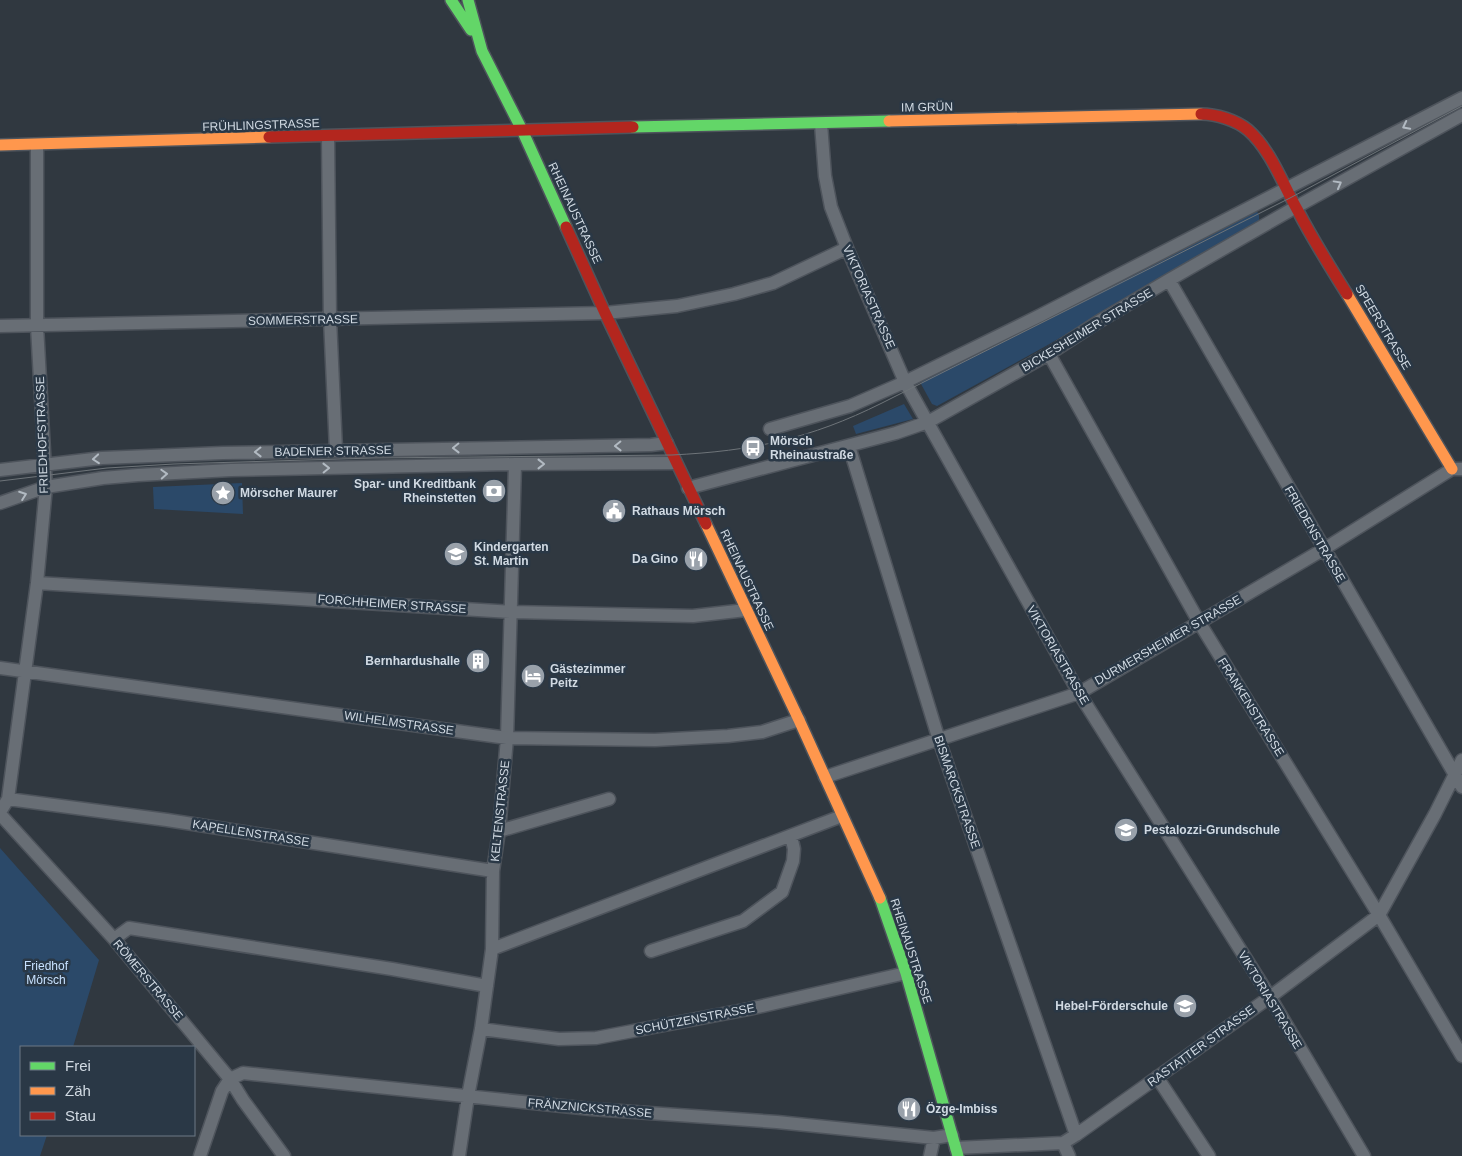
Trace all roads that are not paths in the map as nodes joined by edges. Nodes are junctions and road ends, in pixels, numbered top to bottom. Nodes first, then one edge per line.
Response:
1 (451, 0) edge
2 (468, 0) edge
3 (482, 51) junction
4 (1462, 98) edge
5 (1462, 116) edge
6 (821, 124) junction
7 (522, 130) junction
8 (328, 137) junction
9 (0, 145) edge
10 (37, 145) junction
11 (1290, 198) junction
12 (846, 248) junction
13 (1169, 280) junction
14 (605, 313) junction
15 (330, 319) junction
16 (0, 326) edge
17 (37, 326) junction
18 (1049, 354) junction
19 (905, 382) junction
20 (928, 422) junction
21 (770, 429) dead end
22 (667, 443) junction
23 (849, 446) junction
24 (336, 450) junction
25 (676, 463) junction
26 (45, 464) junction
27 (515, 464) junction
28 (1457, 469) edge
29 (0, 470) edge
30 (46, 487) junction
31 (688, 488) junction
32 (0, 503) edge
33 (1324, 548) junction
34 (37, 583) junction
35 (746, 610) junction
36 (512, 612) junction
37 (1199, 622) junction
38 (0, 668) edge
39 (24, 671) junction
40 (1079, 693) junction
41 (799, 720) junction
42 (507, 738) junction
43 (939, 740) junction
44 (1462, 760) edge
45 (1454, 775) junction
46 (825, 777) junction
47 (1462, 787) edge
48 (8, 798) junction
49 (610, 799) dead end
50 (0, 813) edge
51 (842, 816) junction
52 (499, 831) junction
53 (791, 836) junction
54 (494, 870) junction
55 (1379, 915) junction
56 (114, 939) junction
57 (492, 949) junction
58 (651, 951) dead end
59 (906, 973) junction
60 (487, 986) junction
61 (1270, 997) junction
62 (481, 1029) junction
63 (1462, 1056) edge
64 (1157, 1077) junction
65 (230, 1079) junction
66 (468, 1096) junction
67 (952, 1135) junction
68 (1076, 1135) junction
69 (934, 1138) junction
70 (1063, 1143) junction
71 (957, 1152) edge
72 (200, 1156) edge
73 (284, 1156) edge
74 (459, 1156) edge
75 (930, 1156) edge
76 (1069, 1156) edge
77 (1210, 1156) edge
78 (1364, 1156) edge

1 - 3 street
2 - 3 street, RHEINAUSTRASSE
3 - 7 street, RHEINAUSTRASSE
4 -> 11 street, BICKESHEIMER STRASSE
11 -> 5 street, BICKESHEIMER STRASSE
6 - 7 street, IM GRÜN
6 - 11 street, IM GRÜN
6 - 12 street, VIKTORIASTRASSE
7 - 8 street, FRÜHLINGSTRASSE
7 - 14 street, RHEINAUSTRASSE
8 - 10 street, FRÜHLINGSTRASSE
8 - 15 street
9 - 10 street, FRÜHLINGSTRASSE
10 - 17 street, FRIEDHOFSTRASSE
11 - 13 street, BICKESHEIMER STRASSE
11 - 19 street, BICKESHEIMER STRASSE
11 - 28 street, SPEERSTRASSE
12 - 14 street, SOMMERSTRASSE
12 - 19 street, VIKTORIASTRASSE
13 - 18 street, BICKESHEIMER STRASSE
13 - 33 street, FRIEDENSTRASSE
14 - 15 street, SOMMERSTRASSE
14 - 22 street, RHEINAUSTRASSE
15 - 17 street, SOMMERSTRASSE
15 - 24 street
16 - 17 street, SOMMERSTRASSE
17 - 26 street, FRIEDHOFSTRASSE
18 - 20 street, BICKESHEIMER STRASSE
18 - 37 street, FRANKENSTRASSE
19 - 20 street, VIKTORIASTRASSE
19 - 21 street, BICKESHEIMER STRASSE
20 - 23 street, BICKESHEIMER STRASSE
20 - 40 street, VIKTORIASTRASSE
22 -> 24 street, BADENER STRASSE
22 - 25 street, RHEINAUSTRASSE
23 - 31 street, BICKESHEIMER STRASSE
23 - 43 street, BISMARCKSTRASSE
24 -> 26 street, BADENER STRASSE
27 -> 25 street, BADENER STRASSE
25 - 31 street, RHEINAUSTRASSE
26 - 29 street, BADENER STRASSE
26 - 30 street, FRIEDHOFSTRASSE
30 -> 27 street, BADENER STRASSE
27 - 36 street, KELTENSTRASSE
28 - 33 street, DURMERSHEIMER STRASSE
32 -> 30 street, BADENER STRASSE
30 - 34 street, FRIEDHOFSTRASSE
31 - 35 street, RHEINAUSTRASSE
33 - 37 street, DURMERSHEIMER STRASSE
33 - 45 street, FRIEDENSTRASSE
34 - 36 street, FORCHHEIMER STRASSE
34 - 39 street, FRIEDHOFSTRASSE
35 - 36 street, FORCHHEIMER STRASSE
35 - 41 street, RHEINAUSTRASSE
36 - 42 street, KELTENSTRASSE
37 - 40 street, DURMERSHEIMER STRASSE
37 - 55 street, FRANKENSTRASSE
38 - 39 street, WILHELMSTRASSE
39 - 42 street, WILHELMSTRASSE
39 - 48 street, FRIEDHOFSTRASSE
40 - 43 street, DURMERSHEIMER STRASSE
40 - 61 street, VIKTORIASTRASSE
41 - 42 street, WILHELMSTRASSE
41 - 46 street, RHEINAUSTRASSE
42 - 52 street, KELTENSTRASSE
43 - 46 street, DURMERSHEIMER STRASSE
43 - 68 street, BISMARCKSTRASSE
44 - 45 street, RASTATTER STRASSE
45 - 47 street, FRIEDENSTRASSE
45 - 55 street, RASTATTER STRASSE
46 - 51 street, RHEINAUSTRASSE
48 - 50 street, FRIEDHOFSTRASSE
48 - 54 street, KAPELLENSTRASSE
49 - 52 street
50 - 56 street, RÖMERSTRASSE
51 - 53 street
51 - 59 street, RHEINAUSTRASSE
52 - 54 street, KELTENSTRASSE
53 - 57 street
53 - 58 street
54 - 57 street, KELTENSTRASSE
55 - 61 street, RASTATTER STRASSE
55 - 63 street, FRANKENSTRASSE
56 - 60 street
56 - 65 street, RÖMERSTRASSE
57 - 60 street, KELTENSTRASSE
59 - 62 street, SCHÜTZENSTRASSE
59 - 67 street, RHEINAUSTRASSE
60 - 62 street, KELTENSTRASSE
61 - 64 street, RASTATTER STRASSE
61 - 78 street, VIKTORIASTRASSE
62 - 66 street, KELTENSTRASSE
64 - 68 street, RASTATTER STRASSE
64 - 77 street
65 - 66 street, FRÄNZNICKSTRASSE
65 - 72 street
65 - 73 street, RÖMERSTRASSE
66 - 69 street, FRÄNZNICKSTRASSE
66 - 74 street, KELTENSTRASSE
67 - 69 street, FRÄNZNICKSTRASSE
67 - 71 street, RHEINAUSTRASSE
68 - 70 street, RASTATTER STRASSE
69 - 75 street
70 - 71 street, RASTATTER STRASSE
70 - 76 street

